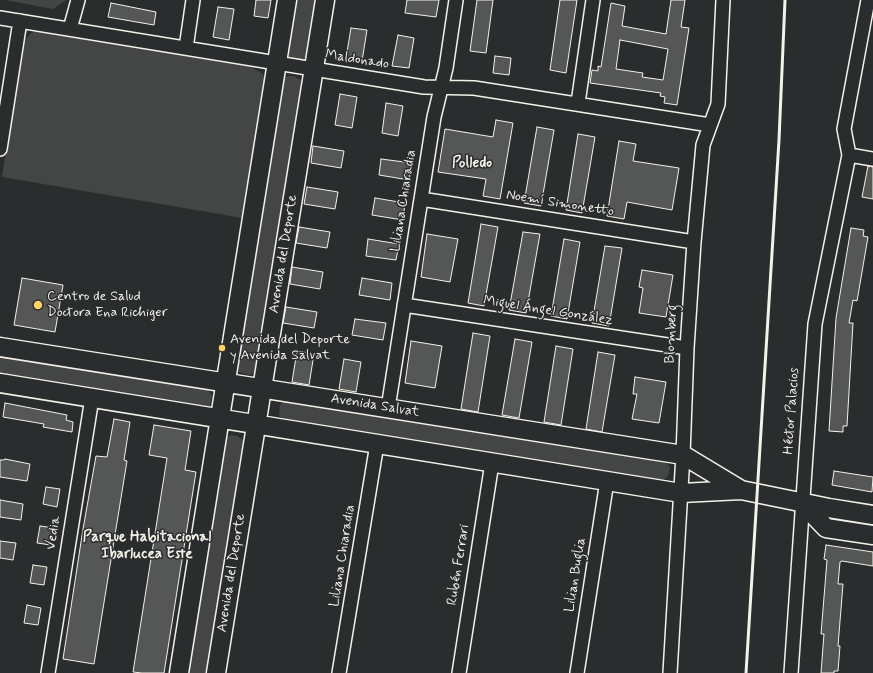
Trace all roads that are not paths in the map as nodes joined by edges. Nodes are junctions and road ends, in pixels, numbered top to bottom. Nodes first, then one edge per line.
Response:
1 (78, 0) edge
2 (193, 0) edge
3 (287, 0) edge
4 (325, 0) edge
5 (456, 0) edge
6 (593, 0) edge
7 (723, 0) edge
8 (868, 0) edge
9 (0, 18) edge
10 (20, 21) junction
11 (70, 29) junction
12 (186, 48) junction
13 (277, 63) junction
14 (314, 69) junction
15 (441, 87) junction
16 (578, 103) junction
17 (710, 125) junction
18 (0, 149) edge
19 (849, 155) junction
20 (873, 159) edge
21 (421, 199) junction
22 (694, 242) junction
23 (404, 305) junction
24 (0, 347) edge
25 (687, 348) junction
26 (0, 383) edge
27 (226, 383) junction
28 (262, 388) junction
29 (92, 398) junction
30 (388, 408) junction
31 (220, 419) junction
32 (256, 425) junction
33 (377, 444) junction
34 (683, 455) junction
35 (492, 463) junction
36 (607, 481) junction
37 (742, 490) junction
38 (680, 493) junction
39 (802, 503) junction
40 (873, 515) edge
41 (873, 535) edge
42 (48, 673) edge
43 (179, 673) edge
44 (216, 673) edge
45 (339, 673) edge
46 (459, 673) edge
47 (577, 673) edge
48 (670, 673) edge
49 (791, 673) edge

1 - 11 street
2 - 12 street
3 - 13 street
4 - 14 street, Avenida del Deporte
5 - 15 street, Liliana Chiaradia
6 - 16 street
7 - 17 street, Blomberg
8 - 19 street
9 - 10 street, Maldonado
10 - 11 street, Maldonado
10 - 18 street
11 - 12 street, Maldonado
12 - 13 street, Maldonado
13 - 14 street, Maldonado
13 - 27 street
14 - 15 street, Maldonado
14 - 28 street, Avenida del Deporte
15 - 16 street, Maldonado
15 - 21 street, Liliana Chiaradia
16 - 17 street, Maldonado
17 - 22 street, Blomberg
19 - 20 street
19 - 39 street, Héctor Palacios
21 - 22 street, Noemí Simonetto
21 - 23 street, Liliana Chiaradia
22 - 25 street, Blomberg
23 - 25 street, Miguel Ángel González
23 - 30 street, Liliana Chiaradia
24 - 27 street, Avenida Salvat
25 - 34 street, Blomberg
26 - 29 street, Avenida Salvat
27 - 28 street, Avenida Salvat
27 - 31 street
28 - 30 street, Avenida Salvat
28 - 32 street, Avenida del Deporte
29 - 31 street, Avenida Salvat
29 - 42 street, Vedia
30 - 34 street, Avenida Salvat
31 - 32 street, Avenida Salvat
31 - 43 street
32 - 33 street, Avenida Salvat
32 - 44 street, Avenida del Deporte
33 - 35 street, Avenida Salvat
33 - 45 street, Liliana Chiaradia
34 - 37 street, Avenida Salvat
34 - 38 street, Blomberg
35 - 36 street, Avenida Salvat
35 - 46 street, Rubén Ferrari
36 - 38 street, Avenida Salvat
36 - 47 street, Lilian Buglia
37 - 38 street, Avenida Salvat
37 - 39 street, Avenida Salvat
38 - 48 street, Blomberg
39 - 40 street, Avenida Salvat
39 - 41 street
39 - 49 street, Héctor Palacios

